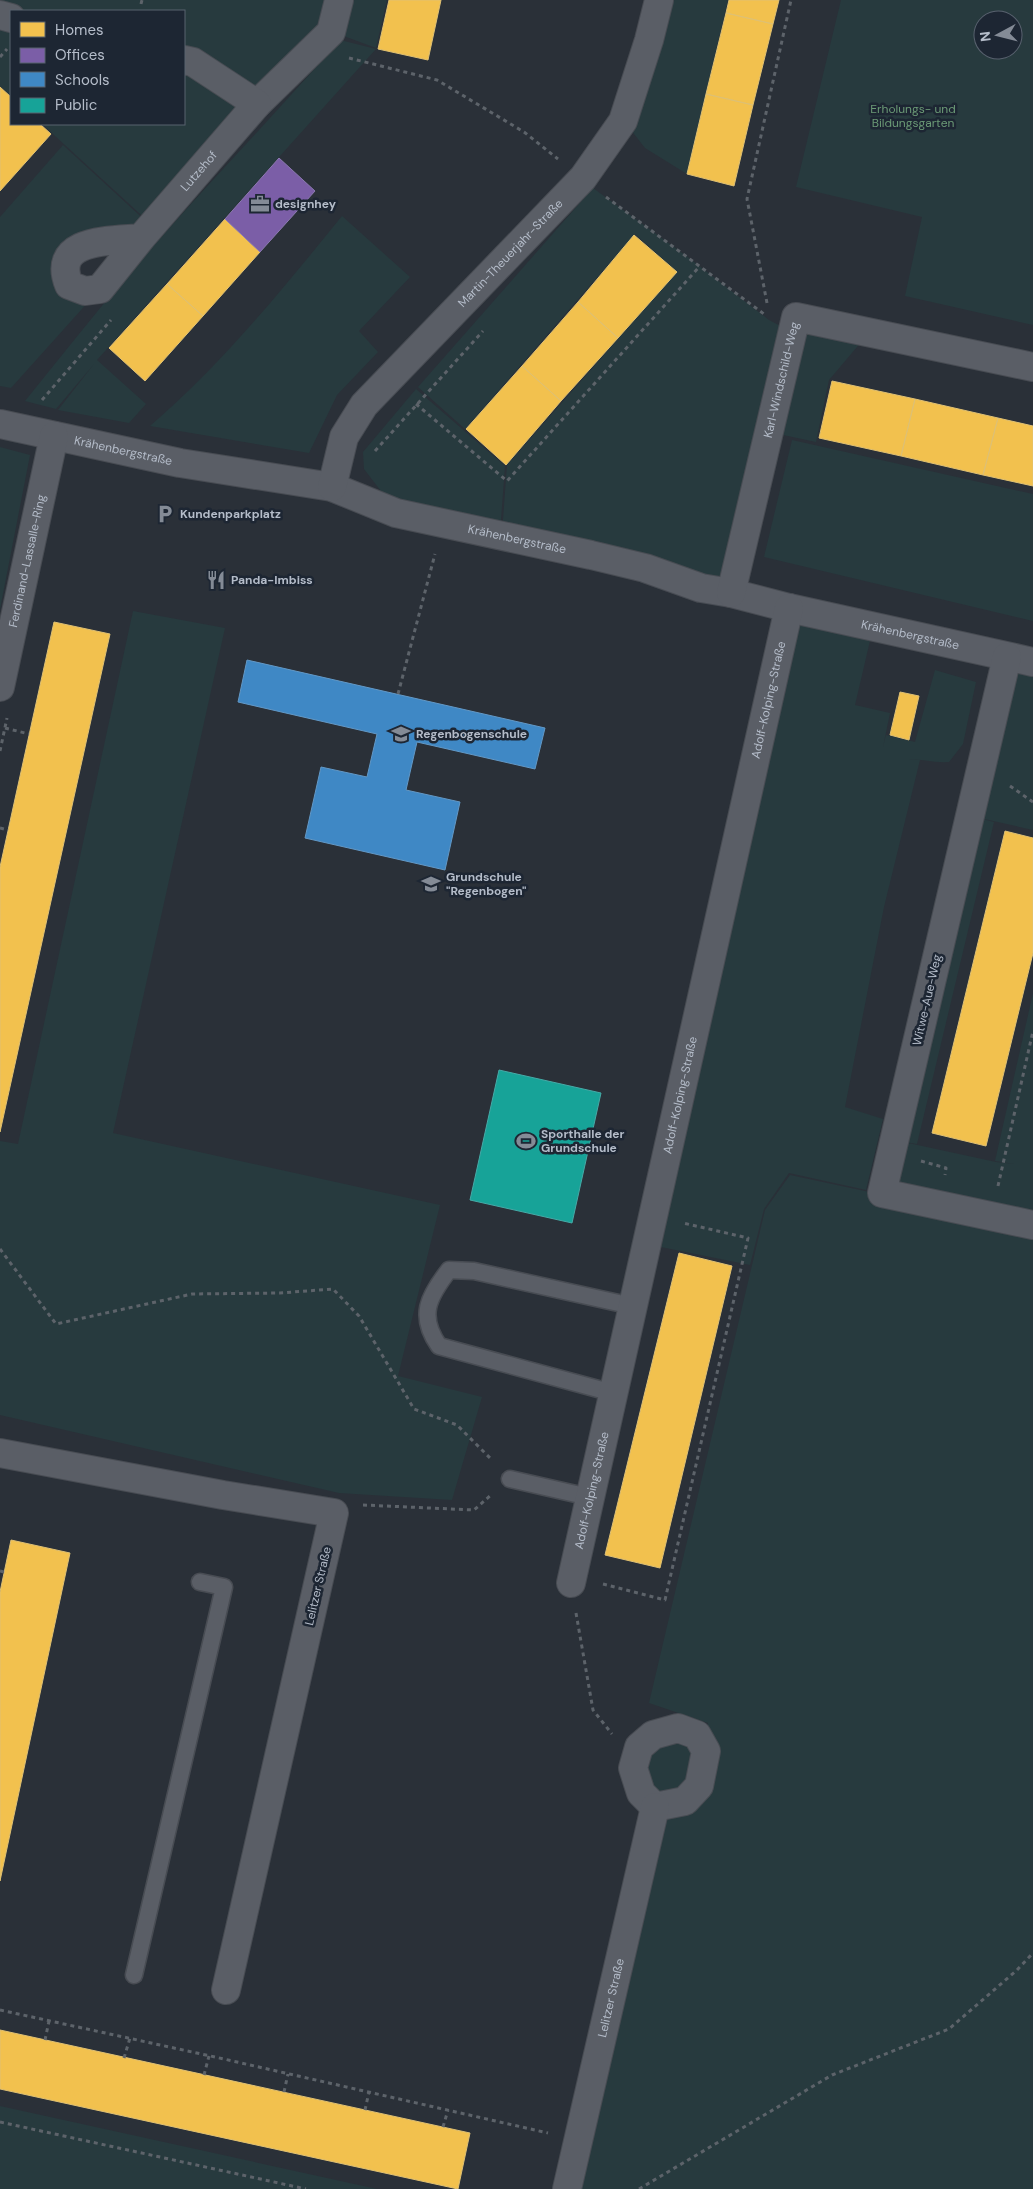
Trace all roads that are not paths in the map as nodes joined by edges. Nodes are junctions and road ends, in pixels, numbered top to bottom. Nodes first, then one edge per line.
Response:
1 (339, 0) edge
2 (659, 0) edge
3 (185, 60) edge
4 (257, 104) junction
5 (141, 238) dead end
6 (1033, 367) edge
7 (0, 424) edge
8 (54, 436) junction
9 (332, 487) junction
10 (731, 593) junction
11 (789, 608) junction
12 (1007, 657) junction
13 (1033, 662) edge
14 (0, 687) edge
15 (1033, 1225) edge
16 (632, 1306) junction
17 (613, 1392) junction
18 (0, 1454) edge
19 (510, 1479) road end
20 (589, 1497) junction
21 (200, 1582) dead end
22 (571, 1583) road end
23 (656, 1807) junction
24 (134, 1975) dead end
25 (226, 1990) dead end
26 (567, 2189) edge

1 - 4 street, Lutzehof
2 - 9 street, Martin-Theuerjahr-Straße
3 - 4 street
4 - 5 street, Lutzehof
6 - 10 street, Karl-Windschild-Weg
7 - 8 street, Krähenbergstraße
8 - 9 street, Krähenbergstraße
8 - 14 street, Ferdinand-Lassalle-Ring
9 - 10 street, Krähenbergstraße
10 - 11 street, Krähenbergstraße
11 - 12 street, Krähenbergstraße
11 - 16 street, Adolf-Kolping-Straße
12 - 13 street, Krähenbergstraße
12 - 15 street, Witwe-Aue-Weg
16 - 17 street, Adolf-Kolping-Straße
16 - 17 lane
17 - 20 street, Adolf-Kolping-Straße
18 - 25 street, Lelitzer Straße
19 - 20 lane
20 - 22 street, Adolf-Kolping-Straße
21 - 24 lane
23 - 23 street
23 - 26 street, Lelitzer Straße

